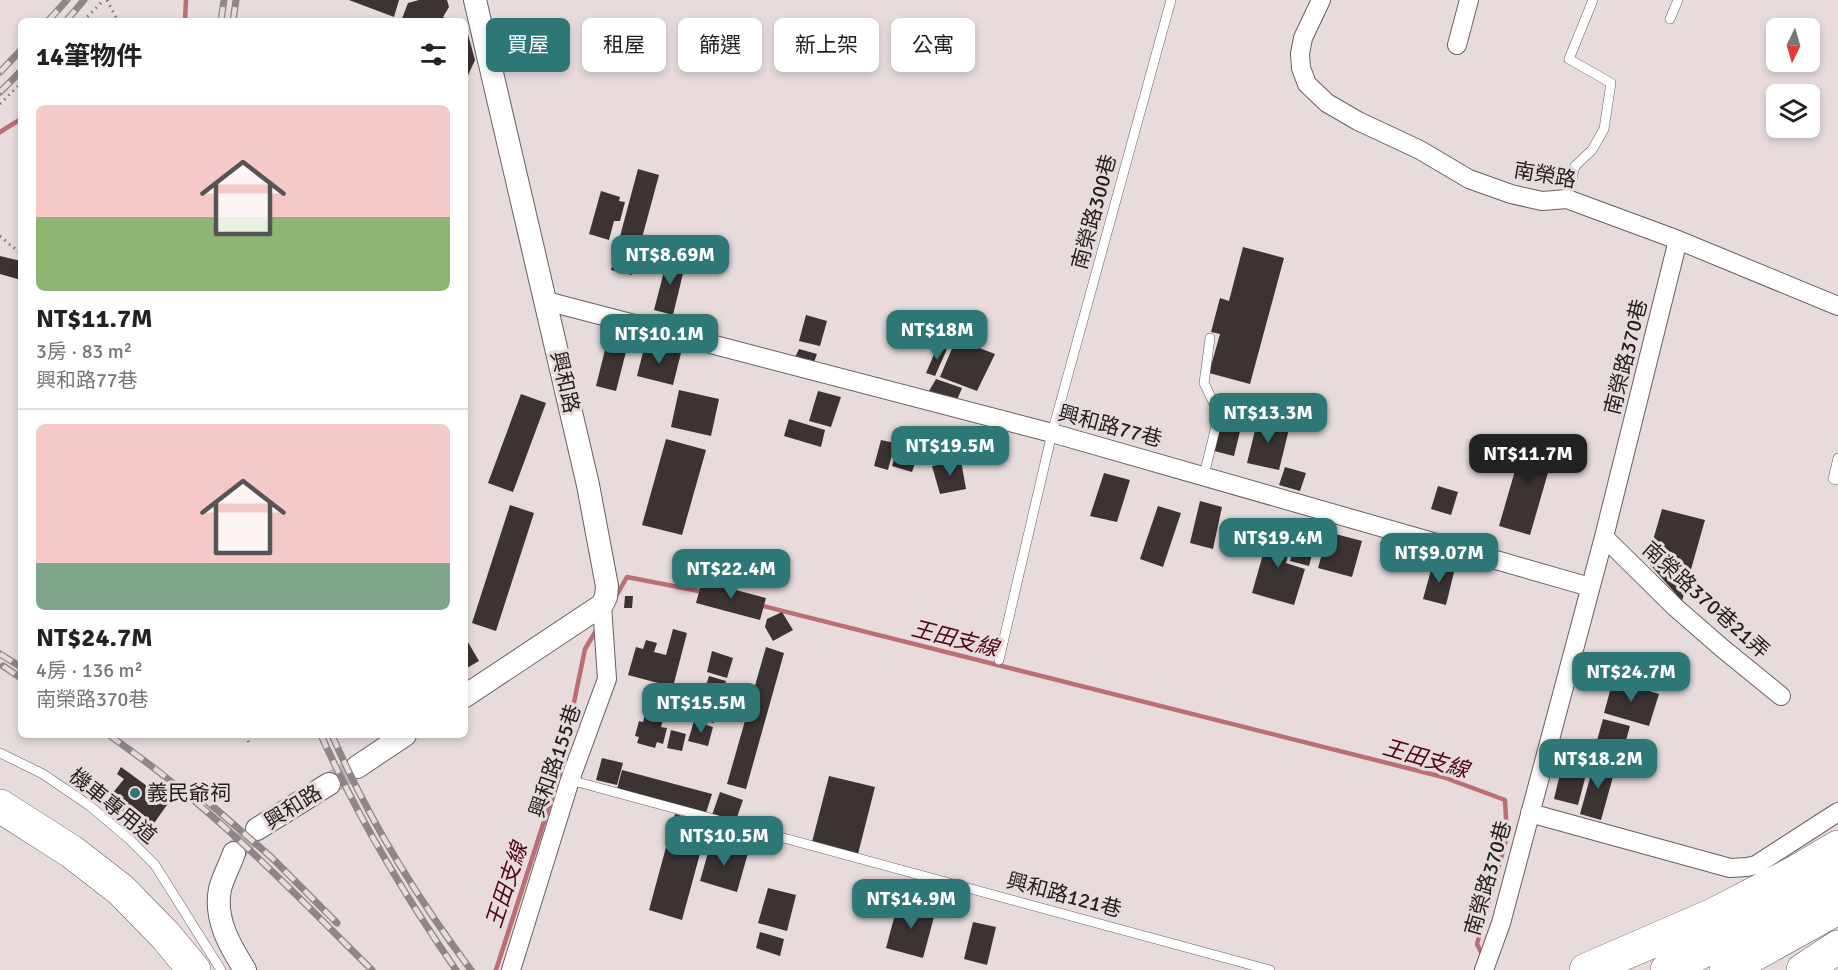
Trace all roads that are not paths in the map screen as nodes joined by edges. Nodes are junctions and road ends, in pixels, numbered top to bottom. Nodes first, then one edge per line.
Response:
1 (475, 0) edge
2 (1171, 0) edge
3 (1321, 0) edge
4 (1469, 0) edge
5 (1593, 0) edge
6 (1677, 0) edge
7 (1670, 19) dead end
8 (1457, 45) dead end
9 (1567, 199) junction
10 (1678, 240) junction
11 (546, 301) junction
12 (1838, 306) edge
13 (1210, 338) dead end
14 (1052, 433) junction
15 (1838, 458) edge
16 (1204, 475) junction
17 (1838, 480) edge
18 (1604, 537) junction
19 (1590, 588) junction
20 (602, 606) junction
21 (999, 660) dead end
22 (468, 694) edge
23 (1781, 696) dead end
24 (400, 738) edge
25 (0, 753) edge
26 (357, 767) tunnel mouth
27 (570, 780) junction
28 (329, 784) tunnel mouth
29 (0, 806) edge
30 (1838, 812) edge
31 (1530, 813) junction
32 (0, 830) edge
33 (256, 830) tunnel mouth
34 (1838, 847) edge
35 (72, 852) junction
36 (234, 853) tunnel mouth
37 (1838, 874) edge
38 (1838, 908) edge
39 (1838, 948) edge
40 (194, 970) edge
41 (221, 970) edge
42 (244, 970) edge
43 (511, 970) edge
44 (1270, 970) edge
45 (1484, 970) edge
46 (1586, 970) edge
47 (1667, 970) edge
48 (1726, 970) edge
49 (1803, 970) edge

1 - 11 street, 興和路
2 - 14 lane, 南榮路300巷
3 - 9 street, 南榮路
4 - 8 street
5 - 9 lane
6 - 7 lane
9 - 10 street, 南榮路
10 - 12 street, 南榮路
10 - 18 street, 南榮路370巷
11 - 14 street, 興和路77巷
11 - 20 street, 興和路
13 - 16 lane
14 - 16 street, 興和路77巷
14 - 21 lane, 南榮路300巷
15 - 17 lane
16 - 19 street, 興和路77巷
18 - 19 street, 南榮路370巷
18 - 23 street, 南榮路370巷21弄
19 - 31 street, 南榮路370巷
20 - 22 street
20 - 27 street, 興和路155巷
24 - 26 street
25 - 41 lane, 機車專用道
27 - 43 street, 興和路155巷
27 - 44 lane, 興和路121巷
28 - 33 street, 興和路
29 - 35 highway
30 - 31 street
31 - 45 street, 南榮路370巷
32 - 35 highway
34 - 46 highway
35 - 40 highway
36 - 42 street
37 - 47 highway
38 - 48 highway
39 - 49 highway

